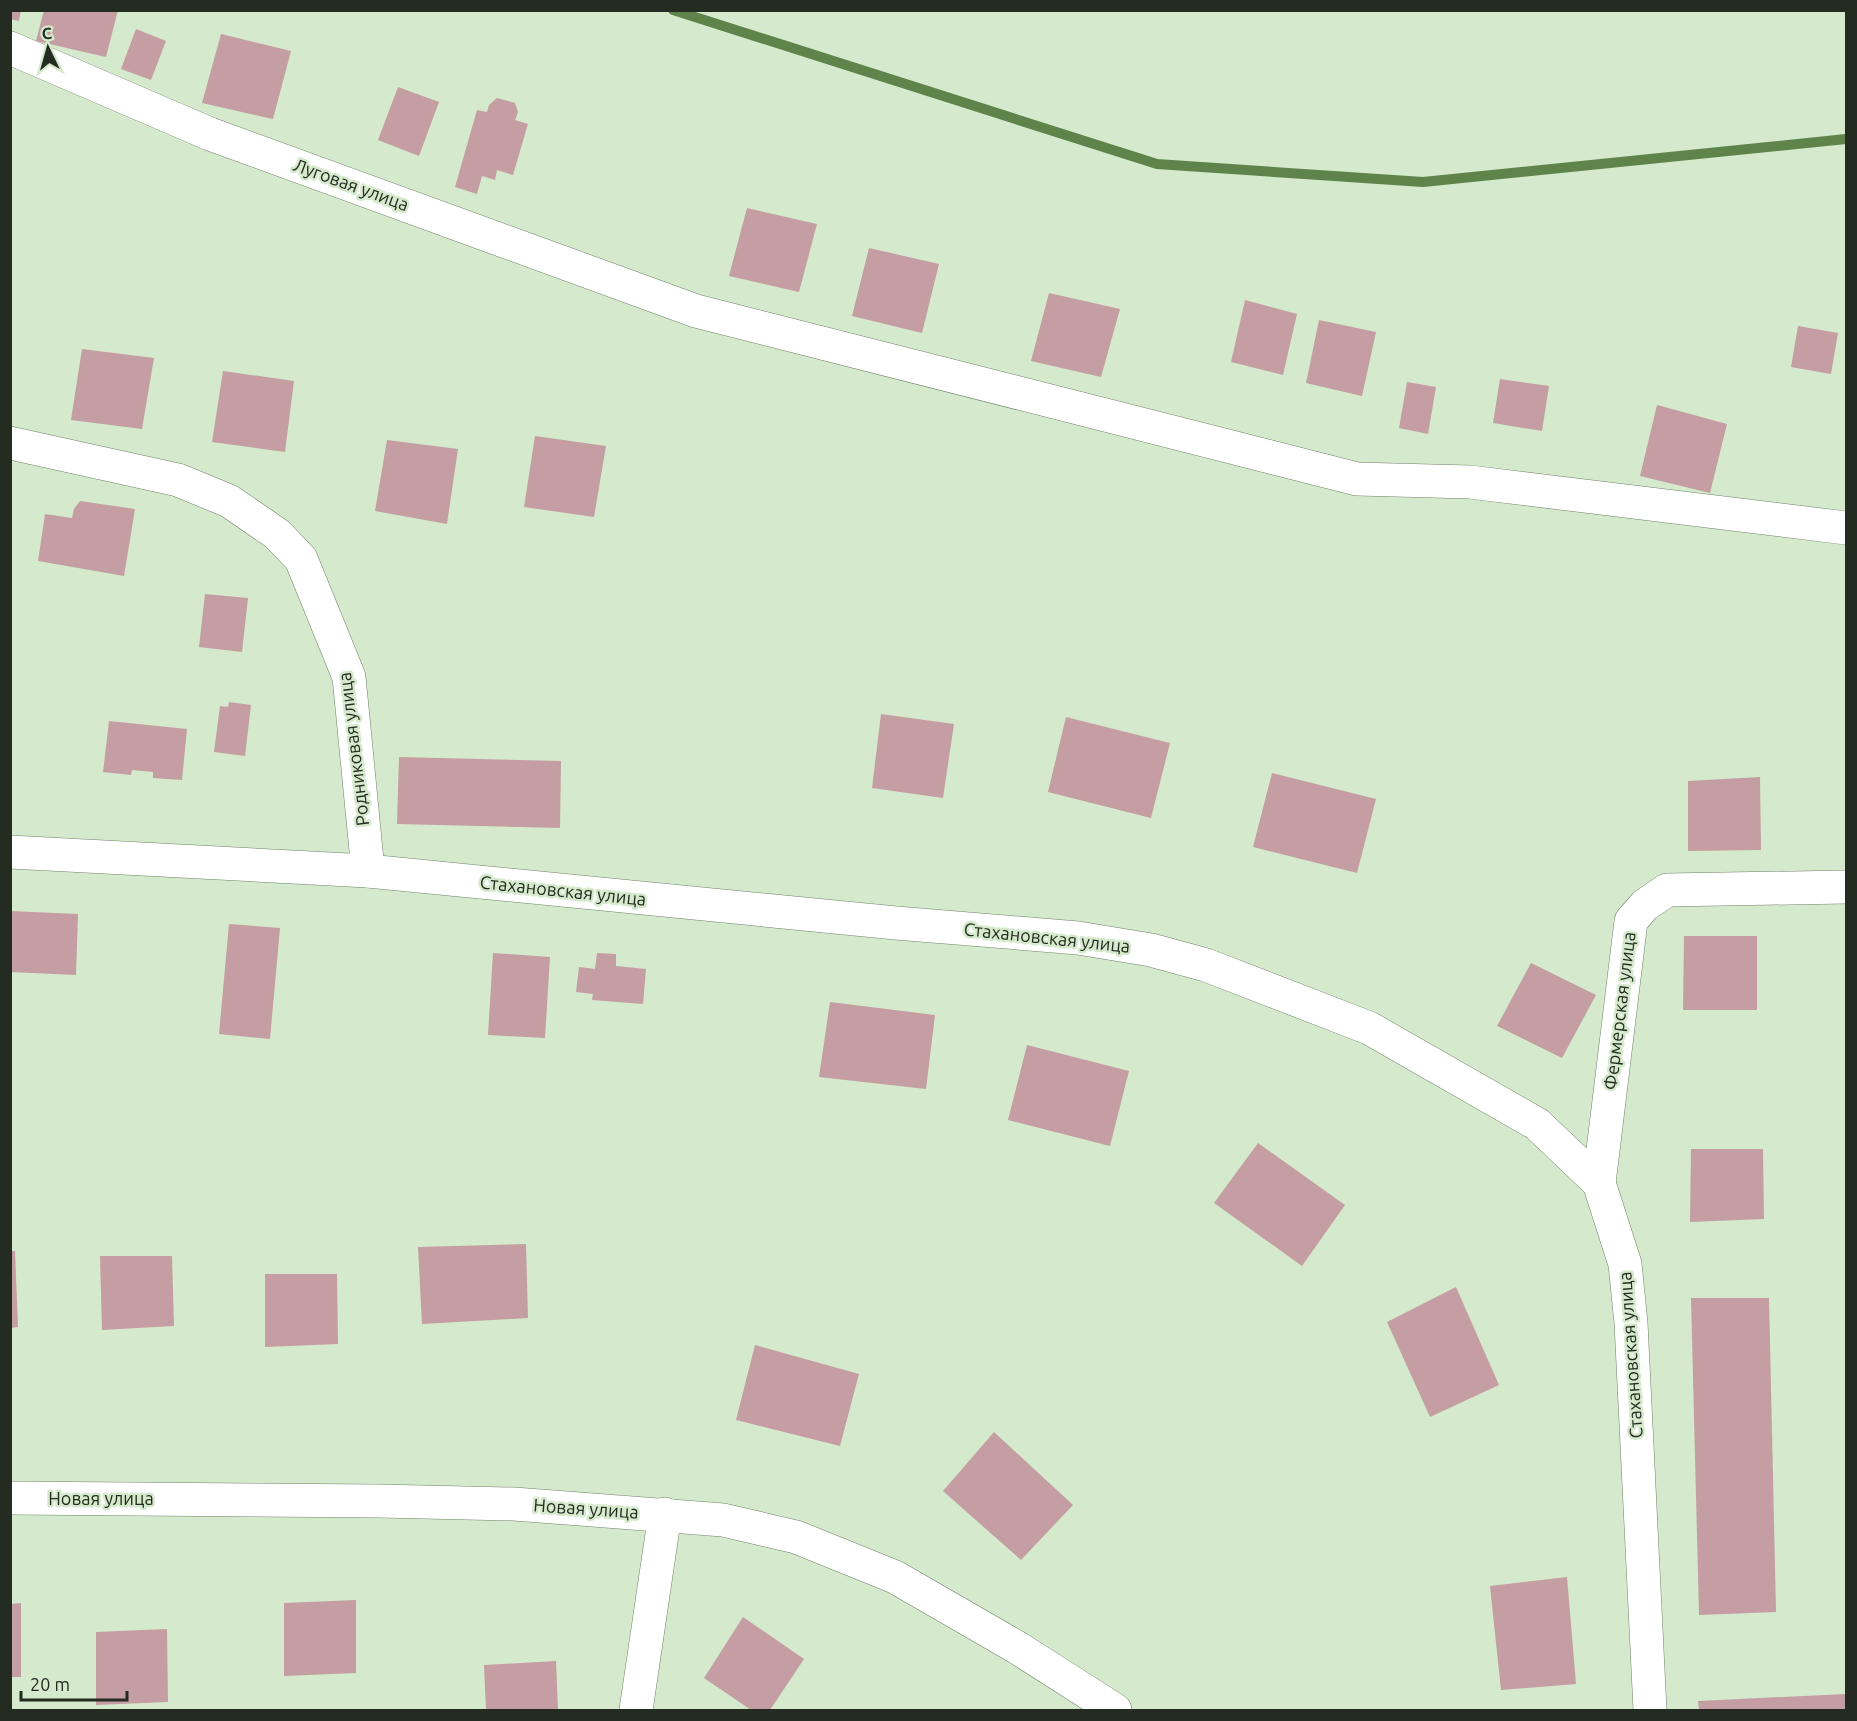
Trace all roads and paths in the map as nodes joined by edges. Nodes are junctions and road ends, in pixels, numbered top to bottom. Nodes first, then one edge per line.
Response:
1 (10, 48) edge
2 (10, 443) edge
3 (1846, 528) edge
4 (10, 852) edge
5 (368, 871) junction
6 (1846, 887) edge
7 (1599, 1183) junction
8 (10, 1498) edge
9 (665, 1514) junction
10 (636, 1710) edge
11 (1115, 1710) edge
12 (1650, 1710) edge

1 - 3 street, Луговая улица
2 - 5 street, Родниковая улица
4 - 5 street, Стахановская улица
5 - 7 street, Стахановская улица
6 - 7 street, Фермерская улица
7 - 12 street, Стахановская улица
8 - 9 street, Новая улица
9 - 10 street
9 - 11 street, Новая улица

